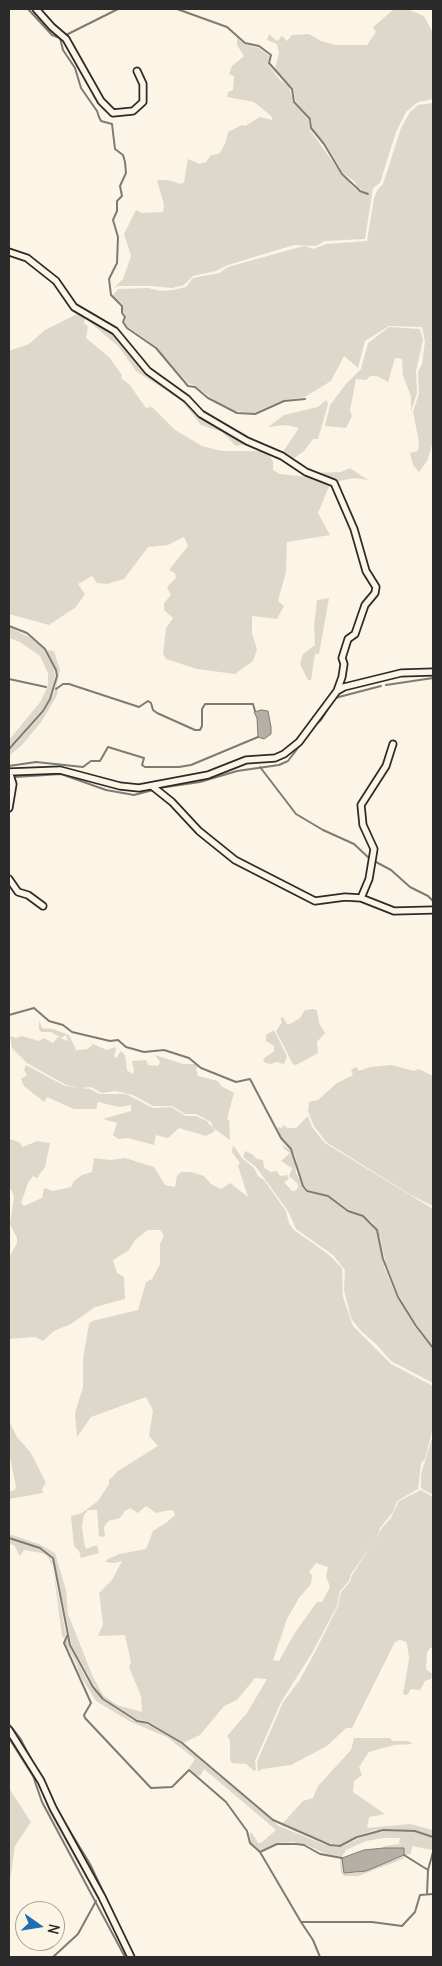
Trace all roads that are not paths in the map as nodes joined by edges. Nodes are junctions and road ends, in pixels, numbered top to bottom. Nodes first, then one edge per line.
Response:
1 (36, 9) edge
2 (137, 71) dead end
3 (9, 252) edge
4 (433, 672) edge
5 (337, 691) junction
6 (393, 744) dead end
7 (9, 772) edge
8 (152, 786) junction
9 (9, 808) edge
10 (9, 878) edge
11 (361, 898) junction
12 (43, 906) dead end
13 (433, 910) edge
14 (9, 1730) edge
15 (131, 1957) edge

1 - 2 street
3 - 5 street
4 - 5 street
5 - 8 street
6 - 11 street
7 - 8 street
7 - 9 street
8 - 11 street
10 - 12 street
11 - 13 street
14 - 15 street

